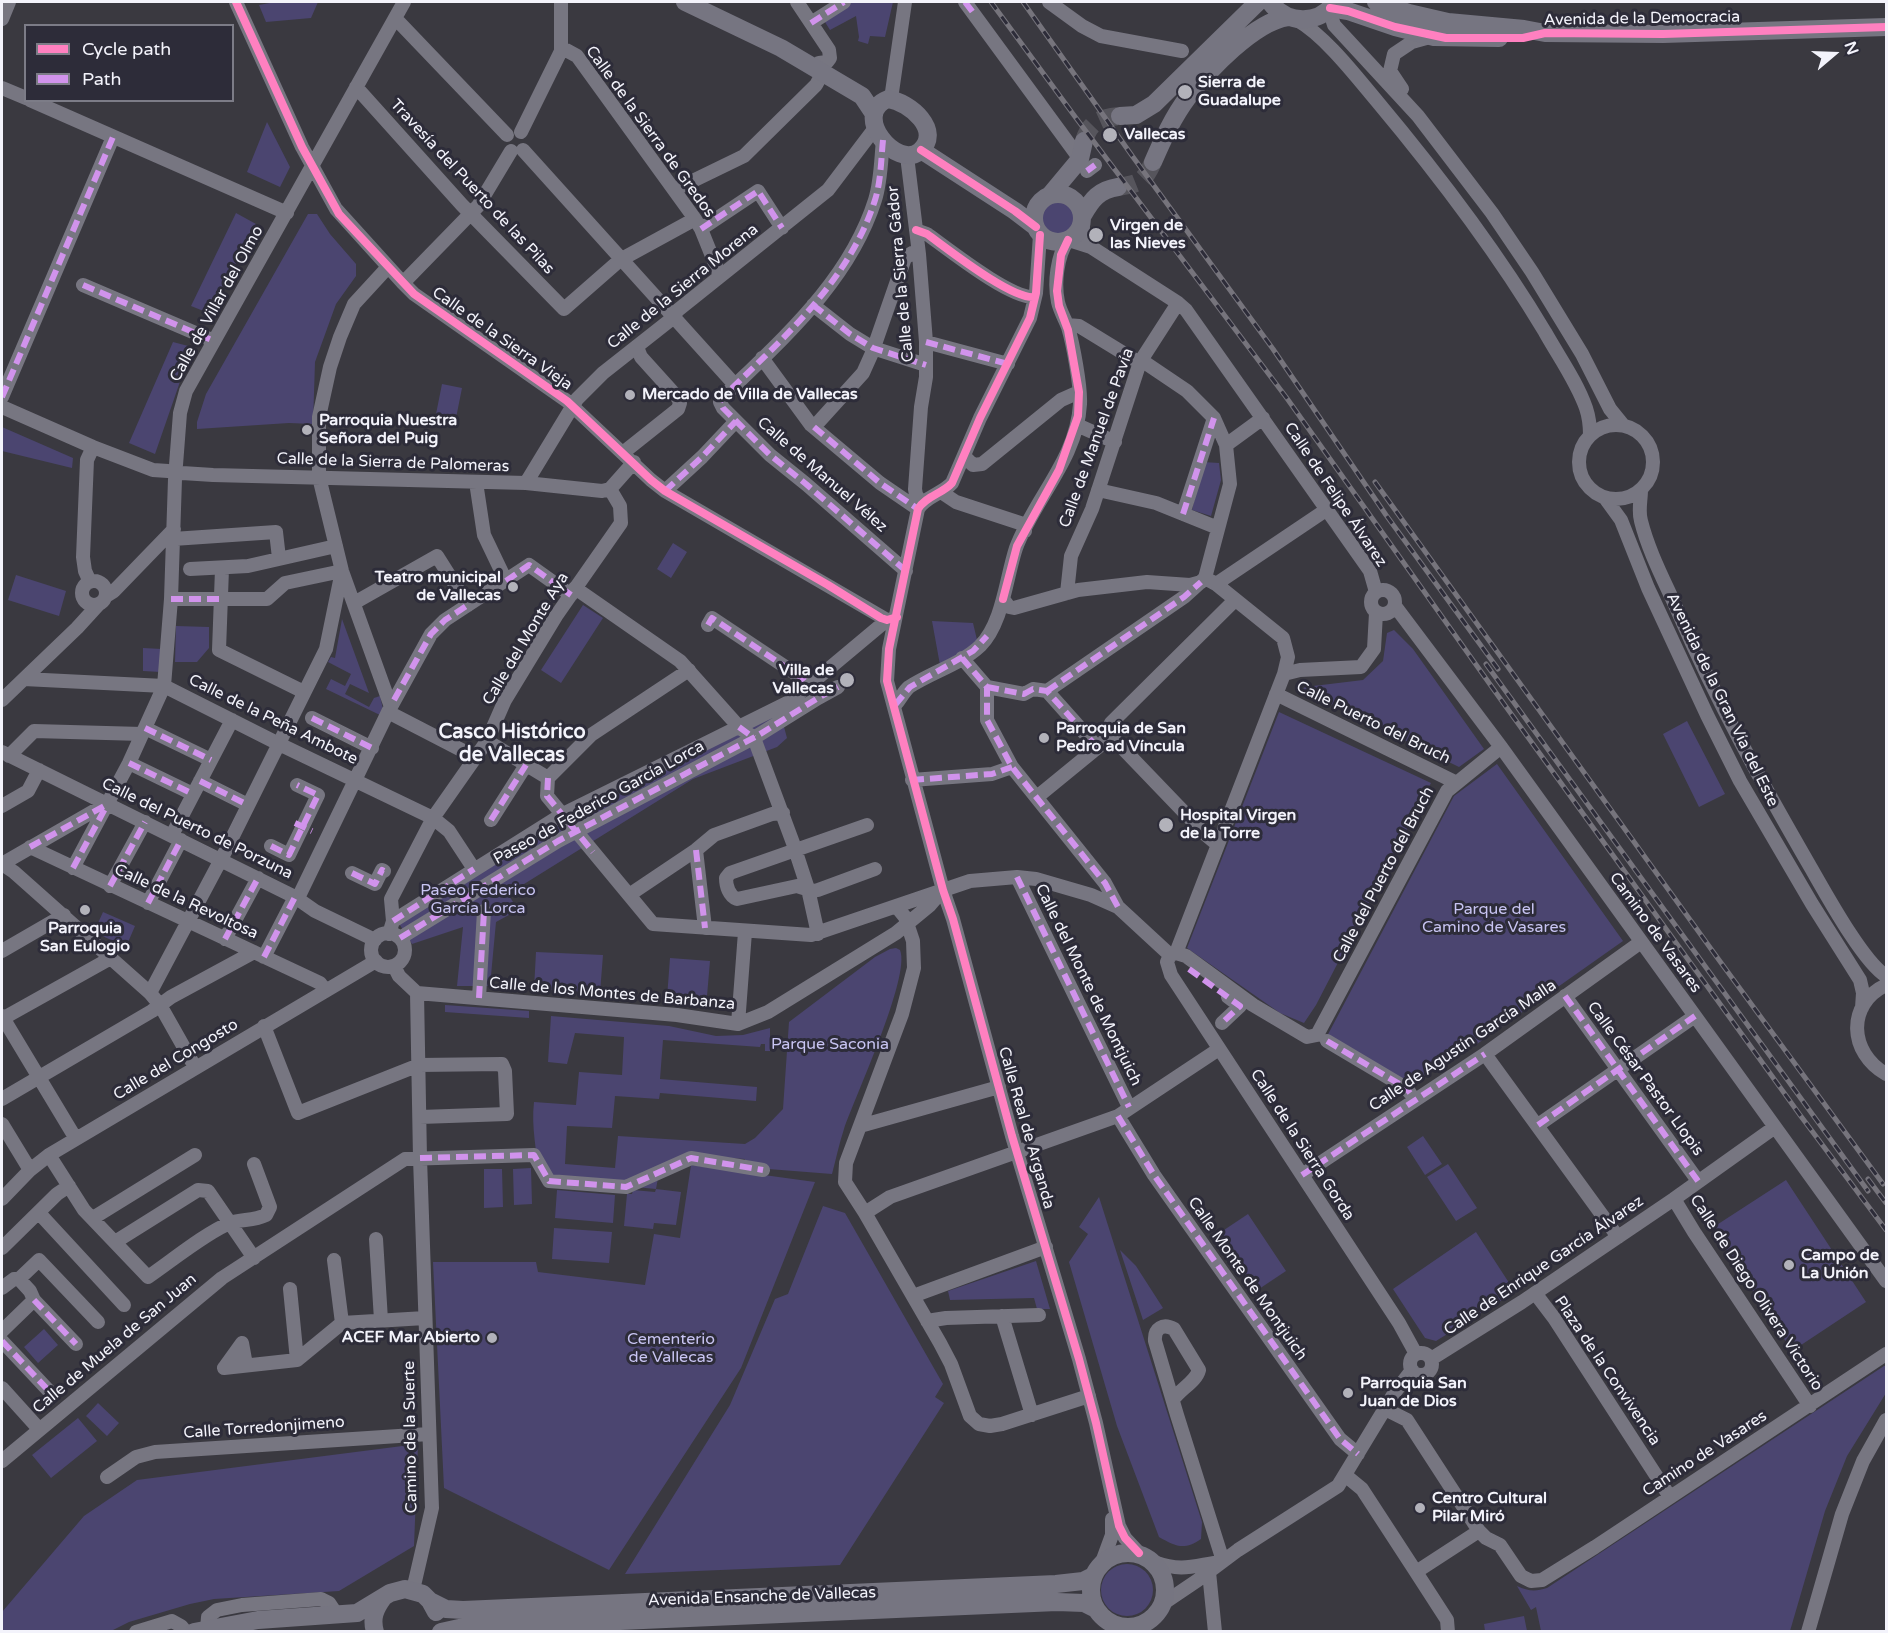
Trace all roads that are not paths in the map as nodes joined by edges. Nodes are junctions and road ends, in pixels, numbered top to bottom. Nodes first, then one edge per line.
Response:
1 (9, 2) edge
2 (236, 2) edge
3 (404, 2) edge
4 (561, 2) edge
5 (685, 2) edge
6 (798, 2) edge
7 (844, 2) edge
8 (905, 2) edge
9 (965, 2) edge
10 (1049, 2) edge
11 (1257, 2) edge
12 (1270, 2) edge
13 (1376, 2) edge
14 (1331, 6) edge
15 (395, 18) junction
16 (2, 19) edge
17 (1292, 19) junction
18 (811, 23) junction
19 (1887, 27) edge
20 (1545, 33) junction
21 (1434, 37) junction
22 (1176, 50) dead end
23 (561, 51) junction
24 (820, 68) junction
25 (356, 87) junction
26 (2, 88) edge
27 (24, 97) edge
28 (890, 99) junction
29 (34, 102) edge
30 (1120, 116) tunnel mouth
31 (1418, 116) junction
32 (877, 128) junction
33 (521, 132) junction
34 (507, 135) junction
35 (113, 137) junction
36 (919, 148) junction
37 (517, 150) junction
38 (1087, 159) joint
39 (1153, 162) tunnel mouth
40 (312, 167) junction
41 (1118, 187) tunnel mouth
42 (674, 190) junction
43 (1046, 197) junction
44 (287, 213) junction
45 (470, 214) junction
46 (1083, 219) junction
47 (698, 224) junction
48 (782, 228) junction
49 (916, 230) junction
50 (1038, 231) junction
51 (1069, 240) junction
52 (1091, 247) junction
53 (919, 254) junction
54 (620, 260) junction
55 (388, 267) junction
56 (720, 276) junction
57 (403, 283) junction
58 (83, 285) dead end
59 (1035, 297) junction
60 (1178, 303) junction
61 (813, 305) junction
62 (673, 317) junction
63 (1067, 325) junction
64 (214, 341) junction
65 (926, 342) junction
66 (637, 347) junction
67 (873, 348) junction
68 (762, 358) junction
69 (1140, 362) junction
70 (1008, 364) junction
71 (926, 365) junction
72 (735, 385) junction
73 (1079, 392) junction
74 (2, 397) edge
75 (572, 405) junction
76 (2, 407) edge
77 (1214, 418) junction
78 (1263, 418) junction
79 (736, 421) junction
80 (1077, 425) junction
81 (1623, 425) junction
82 (814, 427) junction
83 (1590, 435) junction
84 (1115, 442) junction
85 (1226, 445) junction
86 (93, 447) junction
87 (964, 456) junction
88 (629, 457) junction
89 (175, 472) junction
90 (319, 477) junction
91 (476, 482) junction
92 (526, 483) junction
93 (606, 490) junction
94 (1098, 490) junction
95 (1641, 490) junction
96 (665, 491) junction
97 (941, 492) junction
98 (1605, 498) junction
99 (920, 506) junction
100 (1326, 510) junction
101 (1183, 514) junction
102 (1218, 528) junction
103 (1025, 531) junction
104 (174, 534) junction
105 (336, 546) junction
106 (279, 558) junction
107 (222, 568) junction
108 (190, 569) dead end
109 (342, 571) junction
110 (906, 571) junction
111 (506, 581) junction
112 (1207, 581) junction
113 (573, 591) junction
114 (1376, 591) junction
115 (1067, 593) junction
116 (97, 594) junction
117 (171, 599) junction
118 (222, 599) junction
119 (1003, 599) junction
120 (1234, 601) junction
121 (354, 603) junction
122 (468, 605) junction
123 (1395, 606) junction
124 (1376, 613) junction
125 (892, 619) junction
126 (708, 625) dead end
127 (962, 658) junction
128 (689, 670) junction
129 (889, 671) junction
130 (1284, 674) junction
131 (24, 679) junction
132 (916, 684) junction
133 (164, 686) junction
134 (809, 686) junction
135 (838, 687) dead end
136 (987, 687) junction
137 (1047, 691) junction
138 (304, 692) junction
139 (1276, 694) junction
140 (818, 698) junction
141 (2, 700) edge
142 (895, 705) junction
143 (391, 706) junction
144 (312, 718) dead end
145 (232, 720) junction
146 (739, 727) junction
147 (144, 731) junction
148 (1108, 733) junction
149 (754, 738) junction
150 (487, 741) junction
151 (279, 744) junction
152 (372, 747) junction
153 (1097, 747) junction
154 (1501, 747) junction
155 (5, 754) edge
156 (475, 757) junction
157 (211, 760) junction
158 (129, 763) junction
159 (526, 765) junction
160 (1012, 768) junction
161 (39, 770) junction
162 (548, 778) junction
163 (357, 780) junction
164 (912, 780) junction
165 (200, 781) junction
166 (1457, 783) junction
167 (297, 785) dead end
168 (193, 794) junction
169 (1037, 797) junction
170 (108, 804) junction
171 (248, 805) junction
172 (2, 806) edge
173 (783, 813) junction
174 (563, 814) junction
175 (433, 818) junction
176 (491, 820) dead end
177 (145, 822) junction
178 (867, 825) dead end
179 (576, 831) junction
180 (176, 838) junction
181 (1217, 844) junction
182 (271, 846) dead end
183 (30, 847) junction
184 (696, 850) junction
185 (795, 850) junction
186 (221, 860) junction
187 (2, 864) edge
188 (73, 868) junction
189 (474, 869) junction
190 (875, 869) dead end
191 (384, 871) dead end
192 (352, 873) dead end
193 (1017, 877) junction
194 (258, 878) junction
195 (111, 886) junction
196 (808, 889) junction
197 (943, 890) junction
198 (629, 895) junction
199 (296, 897) junction
200 (148, 903) junction
201 (896, 906) junction
202 (1118, 907) junction
203 (484, 911) dead end
204 (64, 915) junction
205 (188, 921) junction
206 (908, 925) junction
207 (705, 928) junction
208 (394, 931) junction
209 (745, 932) junction
210 (818, 934) junction
211 (225, 939) junction
212 (375, 940) junction
213 (1641, 942) junction
214 (2, 951) edge
215 (1173, 954) junction
216 (259, 955) junction
217 (111, 958) junction
218 (376, 961) junction
219 (394, 966) junction
220 (1190, 969) dead end
221 (1887, 976) edge
222 (1887, 985) edge
223 (325, 990) junction
224 (150, 993) junction
225 (417, 993) junction
226 (1565, 996) junction
227 (479, 998) junction
228 (160, 1005) junction
229 (1862, 1008) junction
230 (1695, 1016) junction
231 (2, 1019) edge
232 (738, 1023) junction
233 (1222, 1023) dead end
234 (264, 1026) junction
235 (1322, 1038) junction
236 (1220, 1049) junction
237 (1485, 1054) junction
238 (419, 1065) junction
239 (195, 1067) junction
240 (1618, 1069) junction
241 (1887, 1074) edge
242 (39, 1077) junction
243 (999, 1087) junction
244 (1410, 1093) dead end
245 (2, 1099) edge
246 (1129, 1107) junction
247 (1118, 1116) junction
248 (420, 1117) junction
249 (2, 1124) edge
250 (1538, 1125) junction
251 (860, 1126) junction
252 (1775, 1127) junction
253 (76, 1139) junction
254 (1018, 1153) junction
255 (49, 1155) junction
256 (195, 1155) dead end
257 (420, 1158) junction
258 (254, 1164) dead end
259 (30, 1170) junction
260 (763, 1170) dead end
261 (1302, 1175) junction
262 (1698, 1181) junction
263 (69, 1186) junction
264 (2, 1199) edge
265 (1674, 1199) junction
266 (39, 1213) junction
267 (865, 1213) junction
268 (93, 1218) junction
269 (230, 1223) junction
270 (1618, 1237) junction
271 (376, 1239) dead end
272 (115, 1242) junction
273 (1046, 1247) junction
274 (2, 1248) edge
275 (254, 1258) junction
276 (334, 1260) dead end
277 (16, 1279) junction
278 (1887, 1281) edge
279 (2, 1288) edge
280 (290, 1289) dead end
281 (1535, 1293) junction
282 (913, 1296) junction
283 (34, 1300) junction
284 (124, 1305) dead end
285 (1039, 1315) dead end
286 (1002, 1316) junction
287 (425, 1318) junction
288 (381, 1320) junction
289 (927, 1321) junction
290 (98, 1322) dead end
291 (342, 1323) junction
292 (2, 1331) edge
293 (2, 1341) edge
294 (76, 1344) dead end
295 (1416, 1354) junction
296 (1887, 1354) edge
297 (1431, 1359) junction
298 (297, 1360) junction
299 (246, 1365) dead end
300 (1412, 1370) junction
301 (2, 1388) edge
302 (49, 1391) dead end
303 (1089, 1396) junction
304 (1173, 1400) junction
305 (1810, 1406) junction
306 (1385, 1409) junction
307 (1032, 1415) junction
308 (1887, 1420) edge
309 (39, 1429) junction
310 (429, 1434) junction
311 (1358, 1454) junction
312 (2, 1461) edge
313 (1345, 1475) junction
314 (107, 1477) dead end
315 (1112, 1496) junction
316 (1671, 1497) junction
317 (1479, 1531) junction
318 (1147, 1558) junction
319 (1221, 1561) junction
320 (1097, 1570) junction
321 (1209, 1572) junction
322 (1416, 1572) junction
323 (413, 1590) junction
324 (383, 1598) junction
325 (430, 1601) junction
326 (1096, 1609) junction
327 (1155, 1617) edge
328 (1118, 1628) edge
329 (1813, 1629) edge
330 (200, 1630) edge
331 (136, 1632) edge
332 (186, 1632) edge
333 (375, 1632) edge
334 (435, 1632) edge
335 (441, 1632) edge
336 (1215, 1632) edge
337 (1448, 1632) edge

1 - 16 street
2 - 40 street, Calle de la Sierra Vieja
3 - 15 street, Calle de Villar del Olmo
4 - 23 street
5 - 24 main road
6 - 18 street
7 - 18 street
8 - 28 street
9 - 38 street
10 - 22 street
11 - 30 main road
12 - 17 main road
13 - 20 main road, Avenida de la Democracia
14 - 17 main road
14 - 21 main road, Avenida de la Democracia
14 - 31 street
15 - 25 street, Calle de Villar del Olmo
15 - 34 street
17 - 39 main road
17 - 83 street
18 - 24 street
19 - 20 main road, Avenida de la Democracia
20 - 21 main road, Avenida de la Democracia
21 - 31 street
23 - 33 street
23 - 42 street, Calle de la Sierra de Gredos
24 - 28 main road
24 - 32 main road
24 - 42 street
25 - 40 street, Calle de Villar del Olmo
25 - 45 street, Travesía del Puerto de las Pilas
26 - 27 street
28 - 32 main road
28 - 36 main road
29 - 35 street
31 - 81 street
32 - 36 main road
32 - 48 street, Calle de la Sierra Morena
32 - 61 street
33 - 34 street
33 - 37 street
34 - 37 street
35 - 44 street
35 - 74 street
36 - 43 main road
36 - 49 street, Calle de la Sierra Gádor
36 - 50 main road
37 - 45 street
37 - 54 street
38 - 43 main road
40 - 44 street, Calle de Villar del Olmo
40 - 55 street, Calle de la Sierra Vieja
41 - 46 main road
42 - 47 street, Calle de la Sierra de Gredos
43 - 46 main road
43 - 50 main road
44 - 64 street, Calle de Villar del Olmo
45 - 54 street, Travesía del Puerto de las Pilas
45 - 57 street
46 - 51 main road
46 - 52 street
47 - 48 street
47 - 54 street
47 - 56 street, Calle de la Sierra de Gredos
48 - 56 street, Calle de la Sierra Morena
49 - 53 street, Calle de la Sierra Gádor
49 - 59 street
50 - 51 main road
50 - 59 street
51 - 52 street, Calle de Felipe Álvarez
51 - 63 street
52 - 60 street, Calle de Felipe Álvarez
53 - 65 street, Calle de la Sierra Gádor
53 - 67 street
54 - 62 street
55 - 57 street, Calle de la Sierra Vieja
55 - 90 street
56 - 62 street, Calle de la Sierra Morena
57 - 75 street, Calle de la Sierra Vieja
58 - 64 street
59 - 70 street
60 - 69 street, Calle de Manuel de Pavía
60 - 78 street, Calle de Felipe Álvarez
61 - 67 street
61 - 68 street
62 - 66 street, Calle de la Sierra Morena
62 - 72 street
63 - 69 street
63 - 73 street
64 - 89 street, Calle de Villar del Olmo
65 - 70 street
65 - 71 street, Calle de la Sierra Gádor
66 - 75 street, Calle de la Sierra Morena
66 - 88 street
67 - 71 street
67 - 82 street
68 - 72 street
68 - 82 street
69 - 77 street
69 - 84 street, Calle de Manuel de Pavía
70 - 87 street
71 - 99 street, Calle de la Sierra Gádor
72 - 79 street, Calle de Manuel Vélez
73 - 80 street
73 - 87 street
75 - 88 street, Calle de la Sierra Vieja
75 - 92 street, Calle de la Sierra Morena
76 - 86 street, Calle de la Sierra de Palomeras
77 - 85 street
77 - 101 street
78 - 85 street, Calle de Felipe Álvarez
78 - 100 street, Calle de Felipe Álvarez
79 - 96 street
79 - 110 street, Calle de Manuel Vélez
80 - 84 street
80 - 103 street
81 - 83 street
81 - 95 street
82 - 99 street
83 - 98 street
84 - 94 street, Calle de Manuel de Pavía
85 - 102 street
86 - 89 street, Calle de la Sierra de Palomeras
86 - 116 street
87 - 97 street
88 - 93 street
88 - 96 street, Calle de la Sierra Vieja
89 - 90 street, Calle de la Sierra de Palomeras
89 - 104 street, Calle de Villar del Olmo
90 - 91 street, Calle de la Sierra de Palomeras
90 - 105 street
91 - 92 street, Calle de la Sierra de Palomeras
91 - 111 street
92 - 93 street, Calle de la Sierra de Palomeras
93 - 113 street, Calle del Monte Aya
94 - 101 street
94 - 115 street, Calle de Manuel de Pavía
95 - 98 street
95 - 221 street, Avenida de la Gran Vía del Este
96 - 125 street, Calle de la Sierra Vieja
97 - 99 street
97 - 103 street
98 - 229 street, Avenida de la Gran Vía del Este
99 - 110 street, Calle de la Sierra Gádor
100 - 112 street
100 - 114 street, Calle de Felipe Álvarez
101 - 102 street
102 - 112 street
103 - 119 street
104 - 106 street
104 - 116 street
104 - 117 street, Calle de Villar del Olmo
105 - 106 street
105 - 109 street
106 - 107 street
107 - 108 street
107 - 118 street
109 - 118 street
109 - 121 street
109 - 138 street
110 - 125 street, Calle de la Sierra Gádor
111 - 113 street
111 - 122 street
112 - 115 street
112 - 120 street
112 - 137 street
113 - 128 street
113 - 150 street, Calle del Monte Aya
114 - 123 street
114 - 124 street
115 - 119 street
116 - 131 street
117 - 118 street
117 - 133 street, Calle de Villar del Olmo
118 - 138 street
119 - 127 street
120 - 130 street
120 - 148 street
121 - 122 street
121 - 143 street
122 - 143 street
123 - 124 street
123 - 154 street, Camino de Vasares
124 - 130 street
125 - 129 street, Calle de la Sierra Gádor
125 - 134 street, Paseo de Federico García Lorca
126 - 134 street
127 - 132 street
127 - 136 street
128 - 146 street
128 - 162 street
129 - 132 street
129 - 142 street, Calle de la Sierra Gádor
130 - 139 street
131 - 133 street, Calle de la Peña Ambote
131 - 141 street
132 - 142 street
133 - 145 street, Calle de la Peña Ambote
133 - 147 street, Calle de Villar del Olmo
134 - 140 street
134 - 146 street, Paseo de Federico García Lorca
135 - 140 street, Paseo de Federico García Lorca
136 - 137 street
136 - 160 street
137 - 153 street
138 - 151 street
139 - 166 street, Calle Puerto del Bruch
139 - 181 street
140 - 149 street, Paseo de Federico García Lorca
142 - 164 street, Calle Real de Arganda
143 - 152 street
143 - 156 street
144 - 152 street
145 - 151 street, Calle de la Peña Ambote
145 - 157 street
146 - 149 street
146 - 174 street, Paseo de Federico García Lorca
147 - 155 street
147 - 157 street
147 - 158 street, Calle de Villar del Olmo
148 - 153 street
148 - 181 street
149 - 173 street
149 - 179 street, Paseo de Federico García Lorca
150 - 156 street, Calle del Monte Aya
150 - 159 street
151 - 163 street, Calle de la Peña Ambote
151 - 171 street
152 - 163 street
153 - 169 street
154 - 166 street, Calle del Puerto del Bruch
154 - 213 street, Camino de Vasares
155 - 161 street, Calle del Puerto de Porzuna
156 - 175 street, Calle del Monte Aya
157 - 165 street
158 - 168 street
158 - 170 street, Calle de Villar del Olmo
159 - 162 street
159 - 176 street
160 - 164 street
160 - 169 street
161 - 170 street, Calle del Puerto de Porzuna
161 - 172 street
162 - 174 street
163 - 175 street, Calle de la Peña Ambote
163 - 199 street
164 - 197 street, Calle Real de Arganda
165 - 168 street
165 - 171 street
166 - 235 street, Calle del Puerto del Bruch
167 - 182 street
168 - 180 street
169 - 202 street
170 - 177 street, Calle del Puerto de Porzuna
170 - 183 street
170 - 188 street, Calle de Villar del Olmo
171 - 186 street
173 - 184 street
173 - 185 street
174 - 179 street
174 - 189 street, Paseo de Federico García Lorca
175 - 189 street, Calle de la Peña Ambote
175 - 208 street, Calle del Monte Aya
177 - 180 street, Calle del Puerto de Porzuna
177 - 195 street
178 - 185 street
179 - 198 street
179 - 208 street, Paseo de Federico García Lorca
180 - 186 street, Calle del Puerto de Porzuna
180 - 200 street
181 - 215 street
183 - 187 street
183 - 188 street, Calle de la Revoltosa
184 - 198 street
184 - 207 street
185 - 196 street
185 - 196 street
186 - 194 street, Calle del Puerto de Porzuna
186 - 205 street
187 - 204 street
188 - 195 street, Calle de la Revoltosa
189 - 208 street, Paseo de Federico García Lorca
190 - 196 street
191 - 192 street
193 - 197 street
193 - 202 street
193 - 246 street, Calle del Monte de Montjuich
194 - 199 street, Calle del Puerto de Porzuna
194 - 211 street
195 - 200 street, Calle de la Revoltosa
196 - 210 street
197 - 201 street
197 - 206 street, Calle de los Montes de Barbanza
197 - 243 street, Calle Real de Arganda
198 - 207 street
199 - 212 street, Calle del Puerto de Porzuna
199 - 216 street
200 - 205 street, Calle de la Revoltosa
201 - 206 street
201 - 210 street
202 - 215 street
203 - 227 street
204 - 214 street
204 - 217 street
205 - 211 street, Calle de la Revoltosa
205 - 224 street
206 - 232 street, Calle de los Montes de Barbanza
206 - 251 street
207 - 209 street
208 - 212 street
208 - 219 street
209 - 210 street
209 - 232 street
211 - 216 street, Calle de la Revoltosa
212 - 218 street
213 - 226 street, Calle de Agustín García Malla
213 - 230 street, Camino de Vasares
215 - 235 street
215 - 236 street, Calle de la Sierra Gorda
216 - 223 street, Calle de la Revoltosa
216 - 228 street
217 - 224 street
217 - 231 street
218 - 219 street
218 - 223 street, Calle del Congosto
219 - 225 street
220 - 233 street
222 - 229 street
223 - 234 street, Calle del Congosto
224 - 228 street
225 - 227 street, Calle de los Montes de Barbanza
225 - 238 street, Camino de la Suerte
226 - 237 street, Calle de Agustín García Malla
226 - 240 street, Calle César Pastor Llopis
227 - 232 street, Calle de los Montes de Barbanza
228 - 239 street
228 - 242 street
229 - 241 street, Avenida de la Gran Vía del Este
230 - 240 street
230 - 252 street, Camino de Vasares
231 - 242 street
234 - 238 street
234 - 239 street, Calle del Congosto
235 - 244 street
236 - 246 street
236 - 261 street, Calle de la Sierra Gorda
237 - 250 street
237 - 261 street, Calle de Agustín García Malla
238 - 248 street, Camino de la Suerte
238 - 248 street
239 - 253 street, Calle del Congosto
240 - 250 street
240 - 262 street, Calle César Pastor Llopis
242 - 245 street
242 - 253 street
243 - 251 street
243 - 254 street, Calle Real de Arganda
246 - 247 street
247 - 254 street
247 - 311 street, Calle Monte de Montjuich
248 - 257 street, Camino de la Suerte
249 - 259 street
250 - 270 street
251 - 267 street
252 - 262 street, Calle de Enrique García Álvarez
252 - 278 street, Camino de Vasares
253 - 255 street, Calle del Congosto
254 - 267 street
254 - 273 street, Calle Real de Arganda
255 - 259 street, Calle del Congosto
255 - 263 street
256 - 268 street
257 - 260 street, Calle de Muela de San Juan
257 - 275 street, Calle de Muela de San Juan
257 - 287 street, Camino de la Suerte
258 - 269 street
259 - 264 street, Calle del Congosto
261 - 295 street, Calle de la Sierra Gorda
262 - 265 street, Calle de Enrique García Álvarez
263 - 266 street
263 - 268 street
265 - 270 street, Calle de Enrique García Álvarez
265 - 305 street, Calle de Diego Olivera Victorio
266 - 274 street
266 - 284 street
267 - 282 street
268 - 272 street
269 - 272 street
269 - 272 street
269 - 275 street
270 - 281 street, Calle de Enrique García Álvarez
271 - 288 street
273 - 282 street
273 - 303 street, Calle Real de Arganda
275 - 309 street, Calle de Muela de San Juan
276 - 291 street
277 - 279 street
277 - 283 street
277 - 290 street
280 - 298 street
281 - 297 street, Calle de Enrique García Álvarez
281 - 316 street, Plaza de la Convivencia
282 - 289 street
283 - 292 street
283 - 294 street
285 - 286 street
286 - 289 street
286 - 307 street
287 - 288 street
287 - 310 street, Camino de la Suerte
288 - 291 street
289 - 307 street
291 - 298 street
293 - 302 street
295 - 297 street
295 - 300 street
296 - 305 street, Camino de Vasares
297 - 300 street
298 - 299 street
300 - 306 street
301 - 309 street
303 - 307 street
303 - 315 street, Calle Real de Arganda
304 - 304 street
304 - 319 street
305 - 316 street, Camino de Vasares
306 - 311 street
306 - 317 street
308 - 329 street
309 - 312 street, Calle de Muela de San Juan
310 - 314 street, Calle Torredonjimeno
310 - 323 street, Camino de la Suerte
311 - 313 street
313 - 319 street
313 - 322 street
315 - 318 street, Calle Real de Arganda
315 - 320 street, Calle Real de Arganda
316 - 317 street, Camino de Vasares
317 - 322 street
318 - 319 street
318 - 320 main road
318 - 327 main road
319 - 321 street
320 - 325 main road, Avenida Ensanche de Vallecas
320 - 326 main road
321 - 327 street
321 - 336 street
322 - 337 street
323 - 324 main road
323 - 325 main road, Avenida Ensanche de Vallecas
324 - 330 main road
324 - 333 main road
325 - 334 main road
326 - 328 main road
326 - 335 main road, Avenida Ensanche de Vallecas
327 - 328 main road
331 - 332 street

